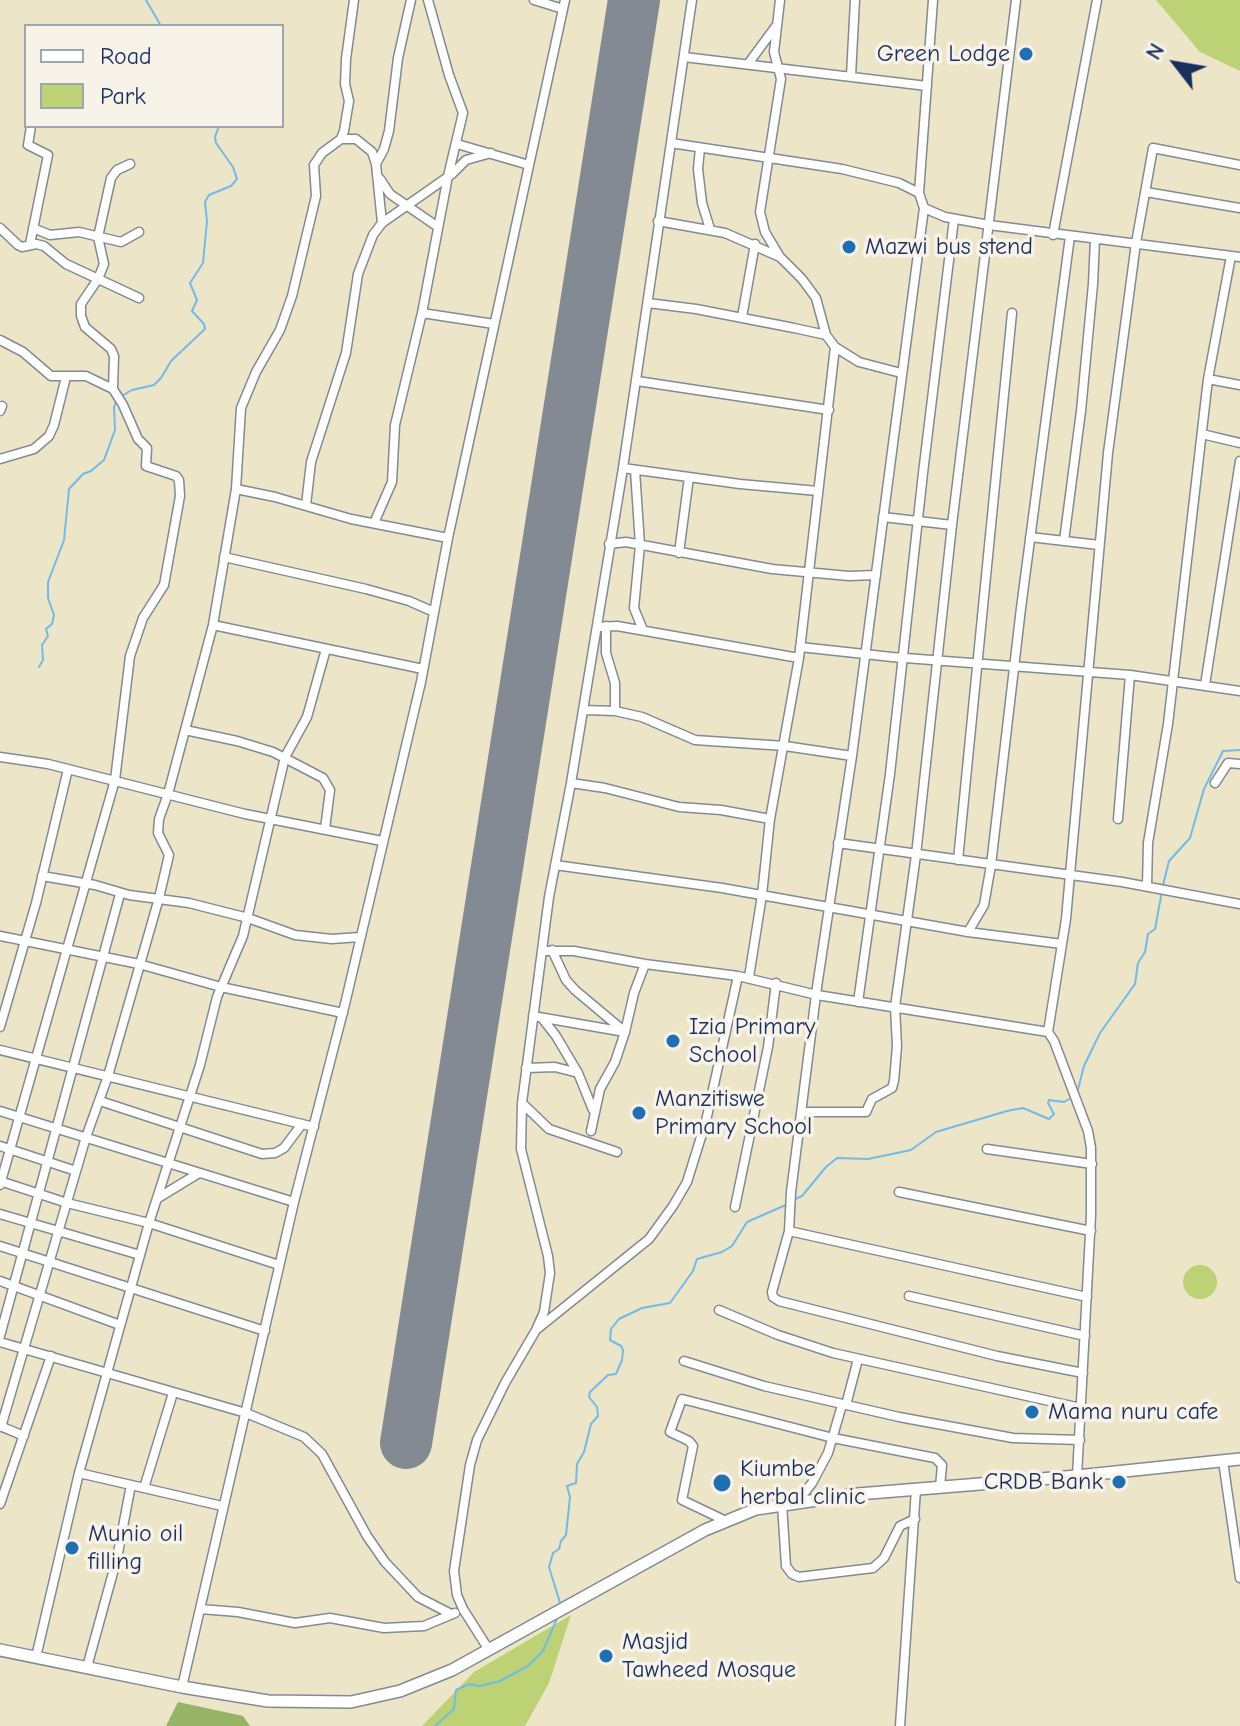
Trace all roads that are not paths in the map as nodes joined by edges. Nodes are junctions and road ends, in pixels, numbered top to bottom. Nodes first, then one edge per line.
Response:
1 (354, 0) edge
2 (411, 0) edge
3 (428, 0) edge
4 (534, 0) edge
5 (692, 0) edge
6 (780, 0) edge
7 (855, 0) edge
8 (933, 0) edge
9 (1016, 0) edge
10 (1097, 0) edge
11 (564, 5) edge
12 (776, 25) junction
13 (684, 57) junction
14 (748, 64) junction
15 (779, 67) junction
16 (851, 76) junction
17 (927, 86) junction
18 (31, 128) edge
19 (341, 139) junction
20 (671, 143) junction
21 (457, 144) junction
22 (700, 148) junction
23 (491, 153) junction
24 (770, 158) junction
25 (130, 164) dead end
26 (529, 165) junction
27 (1240, 165) edge
28 (376, 167) junction
29 (448, 176) junction
30 (386, 190) junction
31 (1146, 192) junction
32 (919, 193) junction
33 (407, 207) junction
34 (924, 208) junction
35 (1240, 208) edge
36 (396, 214) junction
37 (954, 219) junction
38 (658, 221) junction
39 (382, 223) junction
40 (989, 225) junction
41 (438, 227) junction
42 (0, 228) edge
43 (33, 228) junction
44 (710, 229) junction
45 (139, 232) dead end
46 (1053, 235) junction
47 (1070, 236) junction
48 (98, 237) junction
49 (1095, 239) junction
50 (1136, 243) junction
51 (30, 244) junction
52 (755, 244) junction
53 (1236, 256) edge
54 (780, 257) junction
55 (98, 279) junction
56 (139, 298) dead end
57 (648, 303) junction
58 (422, 313) junction
59 (1012, 313) dead end
60 (742, 317) junction
61 (494, 324) junction
62 (826, 335) junction
63 (0, 340) edge
64 (835, 347) junction
65 (901, 373) junction
66 (66, 377) junction
67 (1208, 379) junction
68 (637, 381) junction
69 (1240, 385) edge
70 (113, 389) junction
71 (829, 410) junction
72 (1202, 434) junction
73 (1240, 443) edge
74 (0, 459) edge
75 (1240, 461) edge
76 (623, 468) junction
77 (635, 470) junction
78 (689, 477) junction
79 (236, 489) junction
80 (818, 491) junction
81 (306, 505) junction
82 (883, 517) junction
83 (917, 522) junction
84 (374, 523) junction
85 (952, 525) junction
86 (1030, 537) junction
87 (448, 538) junction
88 (1064, 541) junction
89 (609, 544) junction
90 (640, 545) junction
91 (1099, 545) junction
92 (679, 553) junction
93 (224, 557) junction
94 (808, 573) junction
95 (876, 575) junction
96 (434, 612) junction
97 (213, 625) junction
98 (601, 626) junction
99 (643, 630) junction
100 (800, 647) junction
101 (326, 649) junction
102 (865, 654) junction
103 (799, 658) junction
104 (904, 658) junction
105 (937, 660) junction
106 (978, 664) junction
107 (1015, 668) junction
108 (423, 669) junction
109 (1087, 673) junction
110 (1130, 675) junction
111 (1172, 681) junction
112 (1205, 685) junction
113 (1240, 691) edge
114 (584, 710) junction
115 (615, 711) junction
116 (185, 730) junction
117 (785, 746) junction
118 (852, 756) junction
119 (0, 757) edge
120 (285, 757) junction
121 (1240, 764) edge
122 (68, 769) junction
123 (115, 780) junction
124 (571, 783) junction
125 (1215, 783) dead end
126 (168, 794) junction
127 (270, 818) junction
128 (770, 819) junction
129 (1118, 819) dead end
130 (325, 829) junction
131 (382, 841) junction
132 (838, 843) junction
133 (880, 850) junction
134 (916, 855) junction
135 (958, 860) junction
136 (555, 865) junction
137 (991, 865) junction
138 (1070, 875) junction
139 (42, 876) junction
140 (86, 884) junction
141 (1147, 886) junction
142 (120, 894) junction
143 (762, 895) junction
144 (159, 898) junction
145 (1240, 904) edge
146 (828, 907) junction
147 (872, 915) junction
148 (248, 918) junction
149 (908, 922) junction
150 (968, 932) junction
151 (0, 936) edge
152 (360, 937) junction
153 (25, 941) junction
154 (1062, 944) junction
155 (68, 950) junction
156 (548, 950) junction
157 (103, 956) junction
158 (139, 964) junction
159 (645, 964) junction
160 (738, 976) junction
161 (749, 977) junction
162 (776, 983) junction
163 (221, 987) junction
164 (817, 995) junction
165 (858, 1002) junction
166 (895, 1007) junction
167 (343, 1013) junction
168 (537, 1017) junction
169 (0, 1027) edge
170 (625, 1032) junction
171 (1048, 1032) junction
172 (0, 1050) edge
173 (37, 1059) junction
174 (526, 1068) junction
175 (73, 1069) junction
176 (578, 1073) junction
177 (108, 1076) junction
178 (190, 1096) junction
179 (100, 1101) junction
180 (522, 1103) junction
181 (0, 1111) edge
182 (802, 1112) junction
183 (594, 1115) junction
184 (20, 1118) junction
185 (302, 1124) junction
186 (314, 1127) junction
187 (179, 1128) junction
188 (57, 1129) junction
189 (591, 1131) dead end
190 (86, 1137) junction
191 (0, 1146) edge
192 (11, 1149) junction
193 (987, 1149) dead end
194 (617, 1152) dead end
195 (48, 1163) junction
196 (168, 1164) junction
197 (1092, 1164) junction
198 (76, 1171) junction
199 (199, 1173) junction
200 (0, 1182) edge
201 (899, 1192) dead end
202 (39, 1194) junction
203 (157, 1198) junction
204 (294, 1202) junction
205 (67, 1203) junction
206 (735, 1207) dead end
207 (0, 1214) edge
208 (30, 1223) junction
209 (149, 1223) junction
210 (789, 1231) junction
211 (1091, 1231) junction
212 (58, 1232) junction
213 (0, 1246) edge
214 (22, 1252) junction
215 (140, 1255) junction
216 (49, 1260) junction
217 (279, 1265) junction
218 (0, 1281) edge
219 (14, 1286) junction
220 (132, 1287) junction
221 (40, 1295) junction
222 (909, 1296) dead end
223 (1087, 1297) junction
224 (719, 1310) dead end
225 (120, 1325) junction
226 (536, 1330) junction
227 (265, 1331) junction
228 (1085, 1336) junction
229 (0, 1339) edge
230 (23, 1348) junction
231 (51, 1356) junction
232 (858, 1359) junction
233 (684, 1361) dead end
234 (1083, 1373) junction
235 (107, 1374) junction
236 (173, 1393) junction
237 (844, 1405) junction
238 (1081, 1408) junction
239 (246, 1413) junction
240 (0, 1427) edge
241 (24, 1436) junction
242 (833, 1438) junction
243 (1080, 1440) junction
244 (1240, 1459) edge
245 (1223, 1461) junction
246 (79, 1473) junction
247 (1077, 1476) junction
248 (131, 1485) junction
249 (940, 1487) junction
250 (144, 1488) junction
251 (916, 1489) junction
252 (798, 1501) junction
253 (0, 1504) edge
254 (782, 1504) junction
255 (222, 1506) junction
256 (915, 1519) junction
257 (724, 1520) junction
258 (1240, 1578) edge
259 (200, 1609) junction
260 (463, 1609) junction
261 (451, 1614) junction
262 (0, 1650) edge
263 (489, 1650) junction
264 (36, 1657) junction
265 (87, 1667) junction
266 (182, 1687) junction
267 (900, 1726) edge

1 - 19 street
2 - 28 street
3 - 21 street
4 - 11 street
5 - 13 street
6 - 12 street
7 - 16 street
8 - 17 street
9 - 40 street
10 - 46 street
11 - 26 street
12 - 14 street
12 - 15 street
13 - 14 street
13 - 20 street
14 - 15 street
15 - 16 street
15 - 24 street
16 - 17 street
17 - 32 street
18 - 43 street
19 - 28 street
19 - 79 street
20 - 22 street
20 - 38 street
21 - 23 street
21 - 29 street
22 - 24 street
22 - 44 street
23 - 26 street
23 - 29 street
24 - 32 street
24 - 54 street
25 - 48 street
26 - 61 street
27 - 31 street
28 - 30 street
28 - 39 street
29 - 33 street
29 - 41 street
30 - 33 street
30 - 36 street
31 - 35 street
31 - 50 street
32 - 34 street
33 - 36 street
33 - 41 street
34 - 37 street
34 - 65 street
36 - 39 street
37 - 40 street
37 - 83 street
38 - 44 street
38 - 57 street
39 - 81 street
40 - 46 street
40 - 85 street
41 - 58 street
42 - 51 street
43 - 48 street
43 - 51 street
44 - 52 street
45 - 48 street
46 - 47 street
47 - 49 street
47 - 86 street
48 - 55 street
49 - 50 street
49 - 88 street
50 - 53 street
50 - 91 street
51 - 55 street
52 - 54 street
52 - 60 street
53 - 67 street
54 - 62 street
55 - 56 street
55 - 70 street
57 - 60 street
57 - 68 street
58 - 61 street
58 - 84 street
59 - 106 street
60 - 62 street
61 - 87 street
62 - 64 street
63 - 66 street
64 - 65 street
64 - 71 street
65 - 82 street
66 - 70 street
66 - 74 street
67 - 69 street
67 - 72 street
68 - 71 street
68 - 76 street
70 - 123 street
71 - 80 street
72 - 73 street
72 - 111 street
75 - 112 street
76 - 77 street
76 - 89 street
77 - 78 street
77 - 90 street
78 - 80 street
78 - 92 street
79 - 81 street
79 - 93 street
80 - 94 street
81 - 84 street
82 - 83 street
82 - 95 street
83 - 85 street
83 - 104 street
84 - 87 street
85 - 105 street
86 - 88 street
86 - 107 street
87 - 96 street
88 - 91 street
89 - 90 street
89 - 98 street
90 - 92 street
90 - 99 street
91 - 109 street
92 - 94 street
93 - 96 street
93 - 97 street
94 - 95 street
94 - 100 street
95 - 102 street
96 - 108 street
97 - 101 street
97 - 116 street
98 - 99 street
98 - 114 street
98 - 115 street
99 - 103 street
100 - 102 street
100 - 103 street
101 - 108 street
101 - 120 street
102 - 104 street
102 - 118 street
103 - 117 street
104 - 105 street
104 - 133 street
105 - 106 street
105 - 134 street
106 - 107 street
106 - 135 street
107 - 109 street
107 - 137 street
108 - 131 street
109 - 110 street
109 - 138 street
110 - 111 street
110 - 129 street
111 - 112 street
111 - 141 street
112 - 113 street
114 - 115 street
114 - 124 street
115 - 117 street
116 - 120 street
116 - 126 street
117 - 118 street
117 - 128 street
118 - 132 street
119 - 122 street
120 - 127 street
120 - 130 street
121 - 125 street
122 - 123 street
122 - 139 street
123 - 126 street
123 - 140 street
124 - 128 street
124 - 136 street
126 - 127 street
126 - 144 street
127 - 130 street
127 - 148 street
128 - 143 street
130 - 131 street
131 - 152 street
132 - 133 street
132 - 146 street
133 - 134 street
133 - 147 street
134 - 135 street
134 - 149 street
135 - 137 street
136 - 143 street
136 - 156 street
137 - 138 street
137 - 150 street
138 - 141 street
138 - 154 street
139 - 140 street
139 - 153 street
140 - 142 street
140 - 155 street
141 - 145 street
142 - 144 street
142 - 157 street
143 - 146 street
143 - 161 street
144 - 148 street
144 - 158 street
146 - 147 street
146 - 164 street
147 - 149 street
147 - 165 street
148 - 152 street
148 - 163 street
149 - 150 street
149 - 166 street
150 - 154 street
151 - 153 street
152 - 167 street
153 - 155 street
153 - 169 street
154 - 171 street
155 - 157 street
155 - 173 street
156 - 159 street
156 - 168 street
156 - 170 street
157 - 158 street
157 - 175 street
158 - 163 street
158 - 177 street
159 - 160 street
159 - 170 street
160 - 161 street
160 - 226 street
161 - 162 street
162 - 164 street
162 - 206 street
163 - 167 street
163 - 178 street
164 - 165 street
164 - 182 street
165 - 166 street
166 - 171 street
166 - 182 street
167 - 186 street
168 - 170 street
168 - 174 street
168 - 176 street
170 - 183 street
171 - 197 street
172 - 173 street
173 - 175 street
173 - 184 street
174 - 176 street
174 - 180 street
175 - 177 street
175 - 188 street
176 - 183 street
177 - 178 street
177 - 179 street
178 - 185 street
178 - 187 street
179 - 187 street
179 - 190 street
180 - 194 street
180 - 226 street
181 - 184 street
182 - 210 street
183 - 189 street
184 - 188 street
184 - 192 street
185 - 186 street
185 - 187 street
186 - 204 street
187 - 196 street
188 - 190 street
188 - 195 street
190 - 196 street
190 - 198 street
191 - 192 street
192 - 195 street
192 - 200 street
193 - 197 street
195 - 198 street
195 - 202 street
196 - 199 street
196 - 203 street
197 - 211 street
198 - 205 street
199 - 203 street
199 - 204 street
200 - 202 street
201 - 211 street
202 - 205 street
202 - 208 street
203 - 209 street
204 - 217 street
205 - 209 street
205 - 212 street
207 - 208 street
208 - 212 street
208 - 214 street
209 - 215 street
209 - 217 street
210 - 223 street
210 - 234 street
211 - 223 street
212 - 215 street
212 - 216 street
213 - 214 street
214 - 216 street
214 - 219 street
215 - 220 street
216 - 220 street
216 - 221 street
217 - 227 street
218 - 219 street
219 - 221 street
219 - 229 street
220 - 225 street
220 - 227 street
221 - 225 street
221 - 230 street
222 - 228 street
223 - 228 street
224 - 232 street
225 - 235 street
226 - 260 street
227 - 239 street
228 - 234 street
229 - 230 street
230 - 231 street
230 - 240 street
231 - 235 street
231 - 241 street
232 - 237 street
232 - 238 street
233 - 237 street
234 - 238 street
235 - 236 street
235 - 246 street
236 - 239 street
236 - 250 street
237 - 242 street
237 - 243 street
238 - 243 street
239 - 255 street
239 - 261 street
240 - 241 street
241 - 253 street
242 - 249 street
242 - 252 street
242 - 257 street
243 - 247 street
244 - 245 highway
245 - 247 highway
245 - 258 street
246 - 248 street
246 - 264 street
247 - 249 highway
248 - 250 street
248 - 265 street
249 - 251 highway
250 - 255 street
251 - 252 highway
251 - 256 street
252 - 254 highway
254 - 256 street
254 - 257 highway
255 - 259 street
256 - 267 street
257 - 263 highway
259 - 261 street
259 - 266 street
260 - 261 street
260 - 263 street
262 - 264 highway
263 - 266 highway
264 - 265 highway
265 - 266 highway

